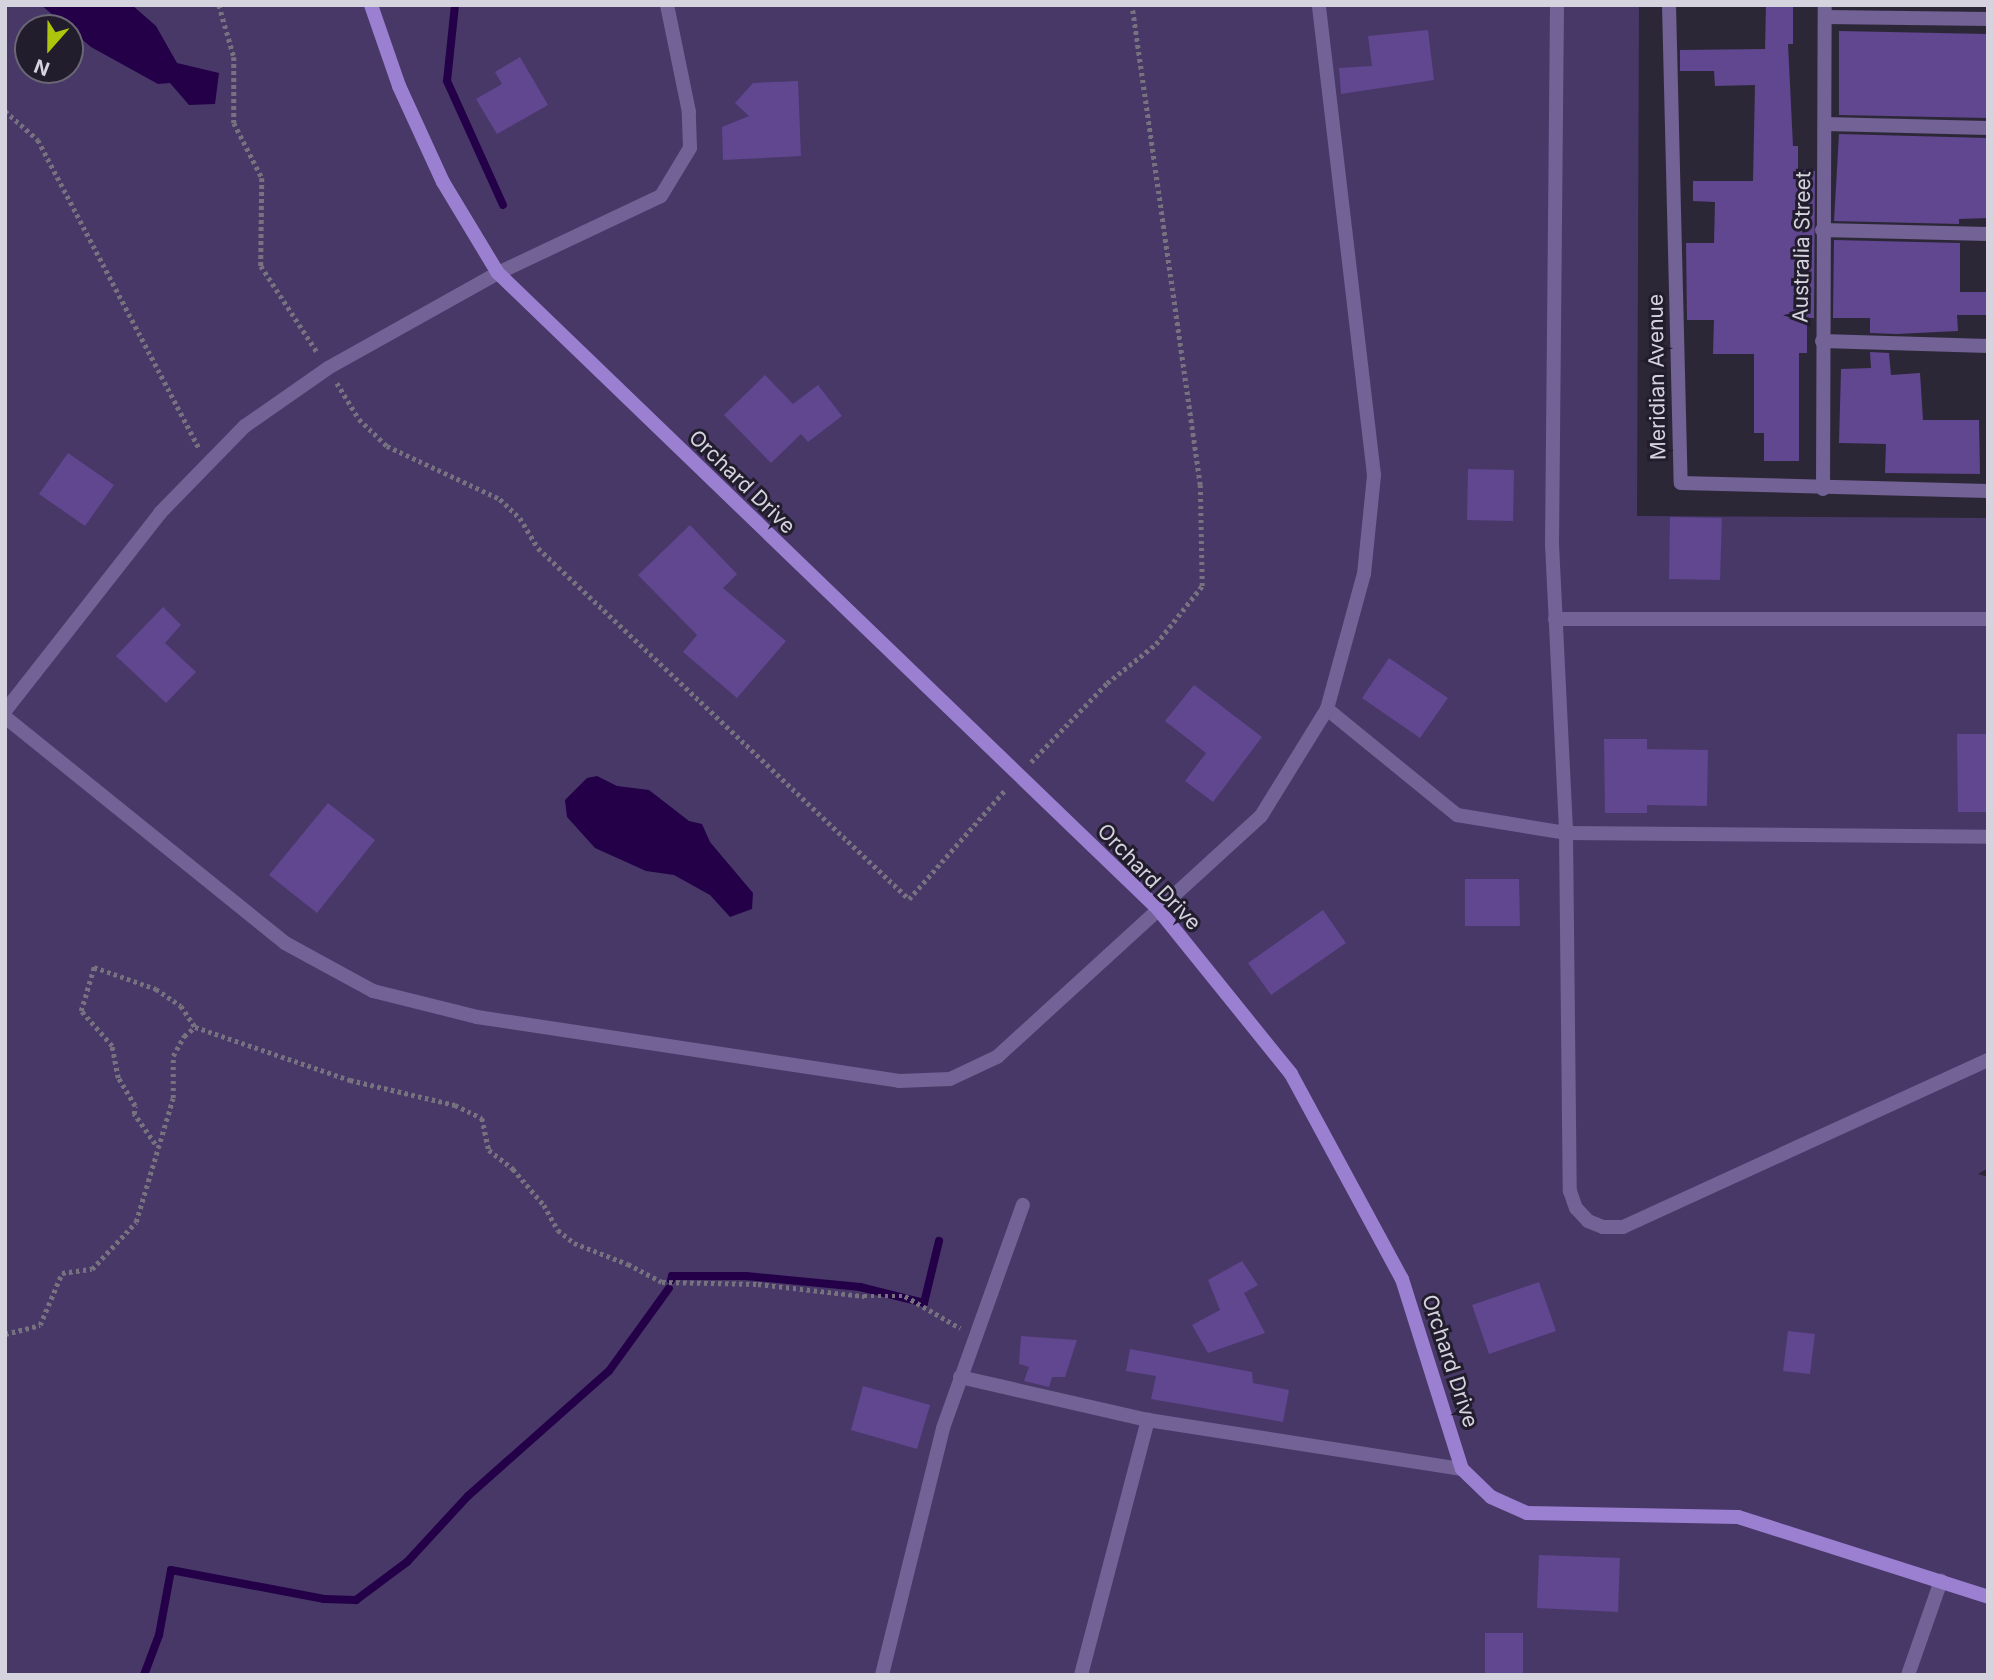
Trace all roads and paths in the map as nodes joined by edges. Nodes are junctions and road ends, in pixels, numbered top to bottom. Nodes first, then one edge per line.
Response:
1 (219, 5) edge
2 (371, 5) edge
3 (667, 5) edge
4 (1132, 5) edge
5 (1319, 5) edge
6 (1558, 5) edge
7 (1670, 5) edge
8 (1825, 11) edge
9 (1988, 19) edge
10 (5, 111) edge
11 (1825, 124) junction
12 (1988, 128) edge
13 (1822, 230) junction
14 (1988, 234) edge
15 (498, 273) junction
16 (1822, 341) junction
17 (1988, 345) edge
18 (328, 368) junction
19 (207, 464) junction
20 (1823, 489) junction
21 (1988, 491) edge
22 (1555, 619) junction
23 (1988, 619) edge
24 (1327, 709) junction
25 (5, 711) edge
26 (5, 717) edge
27 (1018, 776) junction
28 (1566, 833) junction
29 (1988, 837) edge
30 (1158, 909) junction
31 (195, 1027) junction
32 (1988, 1060) edge
33 (155, 1144) junction
34 (1023, 1205) dead end
35 (5, 1334) edge
36 (975, 1337) junction
37 (960, 1377) junction
38 (1148, 1420) junction
39 (1462, 1469) junction
40 (1941, 1581) junction
41 (1988, 1597) edge
42 (882, 1675) edge
43 (1081, 1675) edge
44 (1908, 1675) edge

1 - 18 path
2 - 15 street, Orchard Drive
3 - 15 street
4 - 27 path
5 - 24 street
6 - 22 street
7 - 20 street, Meridian Avenue
8 - 9 street
8 - 11 street, Australia Street
10 - 19 path
11 - 12 street
11 - 13 street, Australia Street
13 - 14 street
13 - 16 street, Australia Street
15 - 18 street
15 - 27 street, Orchard Drive
16 - 17 street
16 - 20 street, Australia Street
18 - 19 street
18 - 27 path
19 - 25 street
20 - 21 street, Meridian Avenue
22 - 23 street
22 - 28 street
24 - 28 street
24 - 30 street
26 - 30 street
27 - 30 street, Orchard Drive
28 - 29 street
28 - 32 street
30 - 39 street, Orchard Drive
31 - 33 path
31 - 33 path
31 - 36 path
33 - 35 path
34 - 36 street
36 - 37 street
37 - 38 street
37 - 42 street
38 - 39 street
38 - 43 street
39 - 40 street, Orchard Drive
40 - 41 street, Orchard Drive
40 - 44 street

